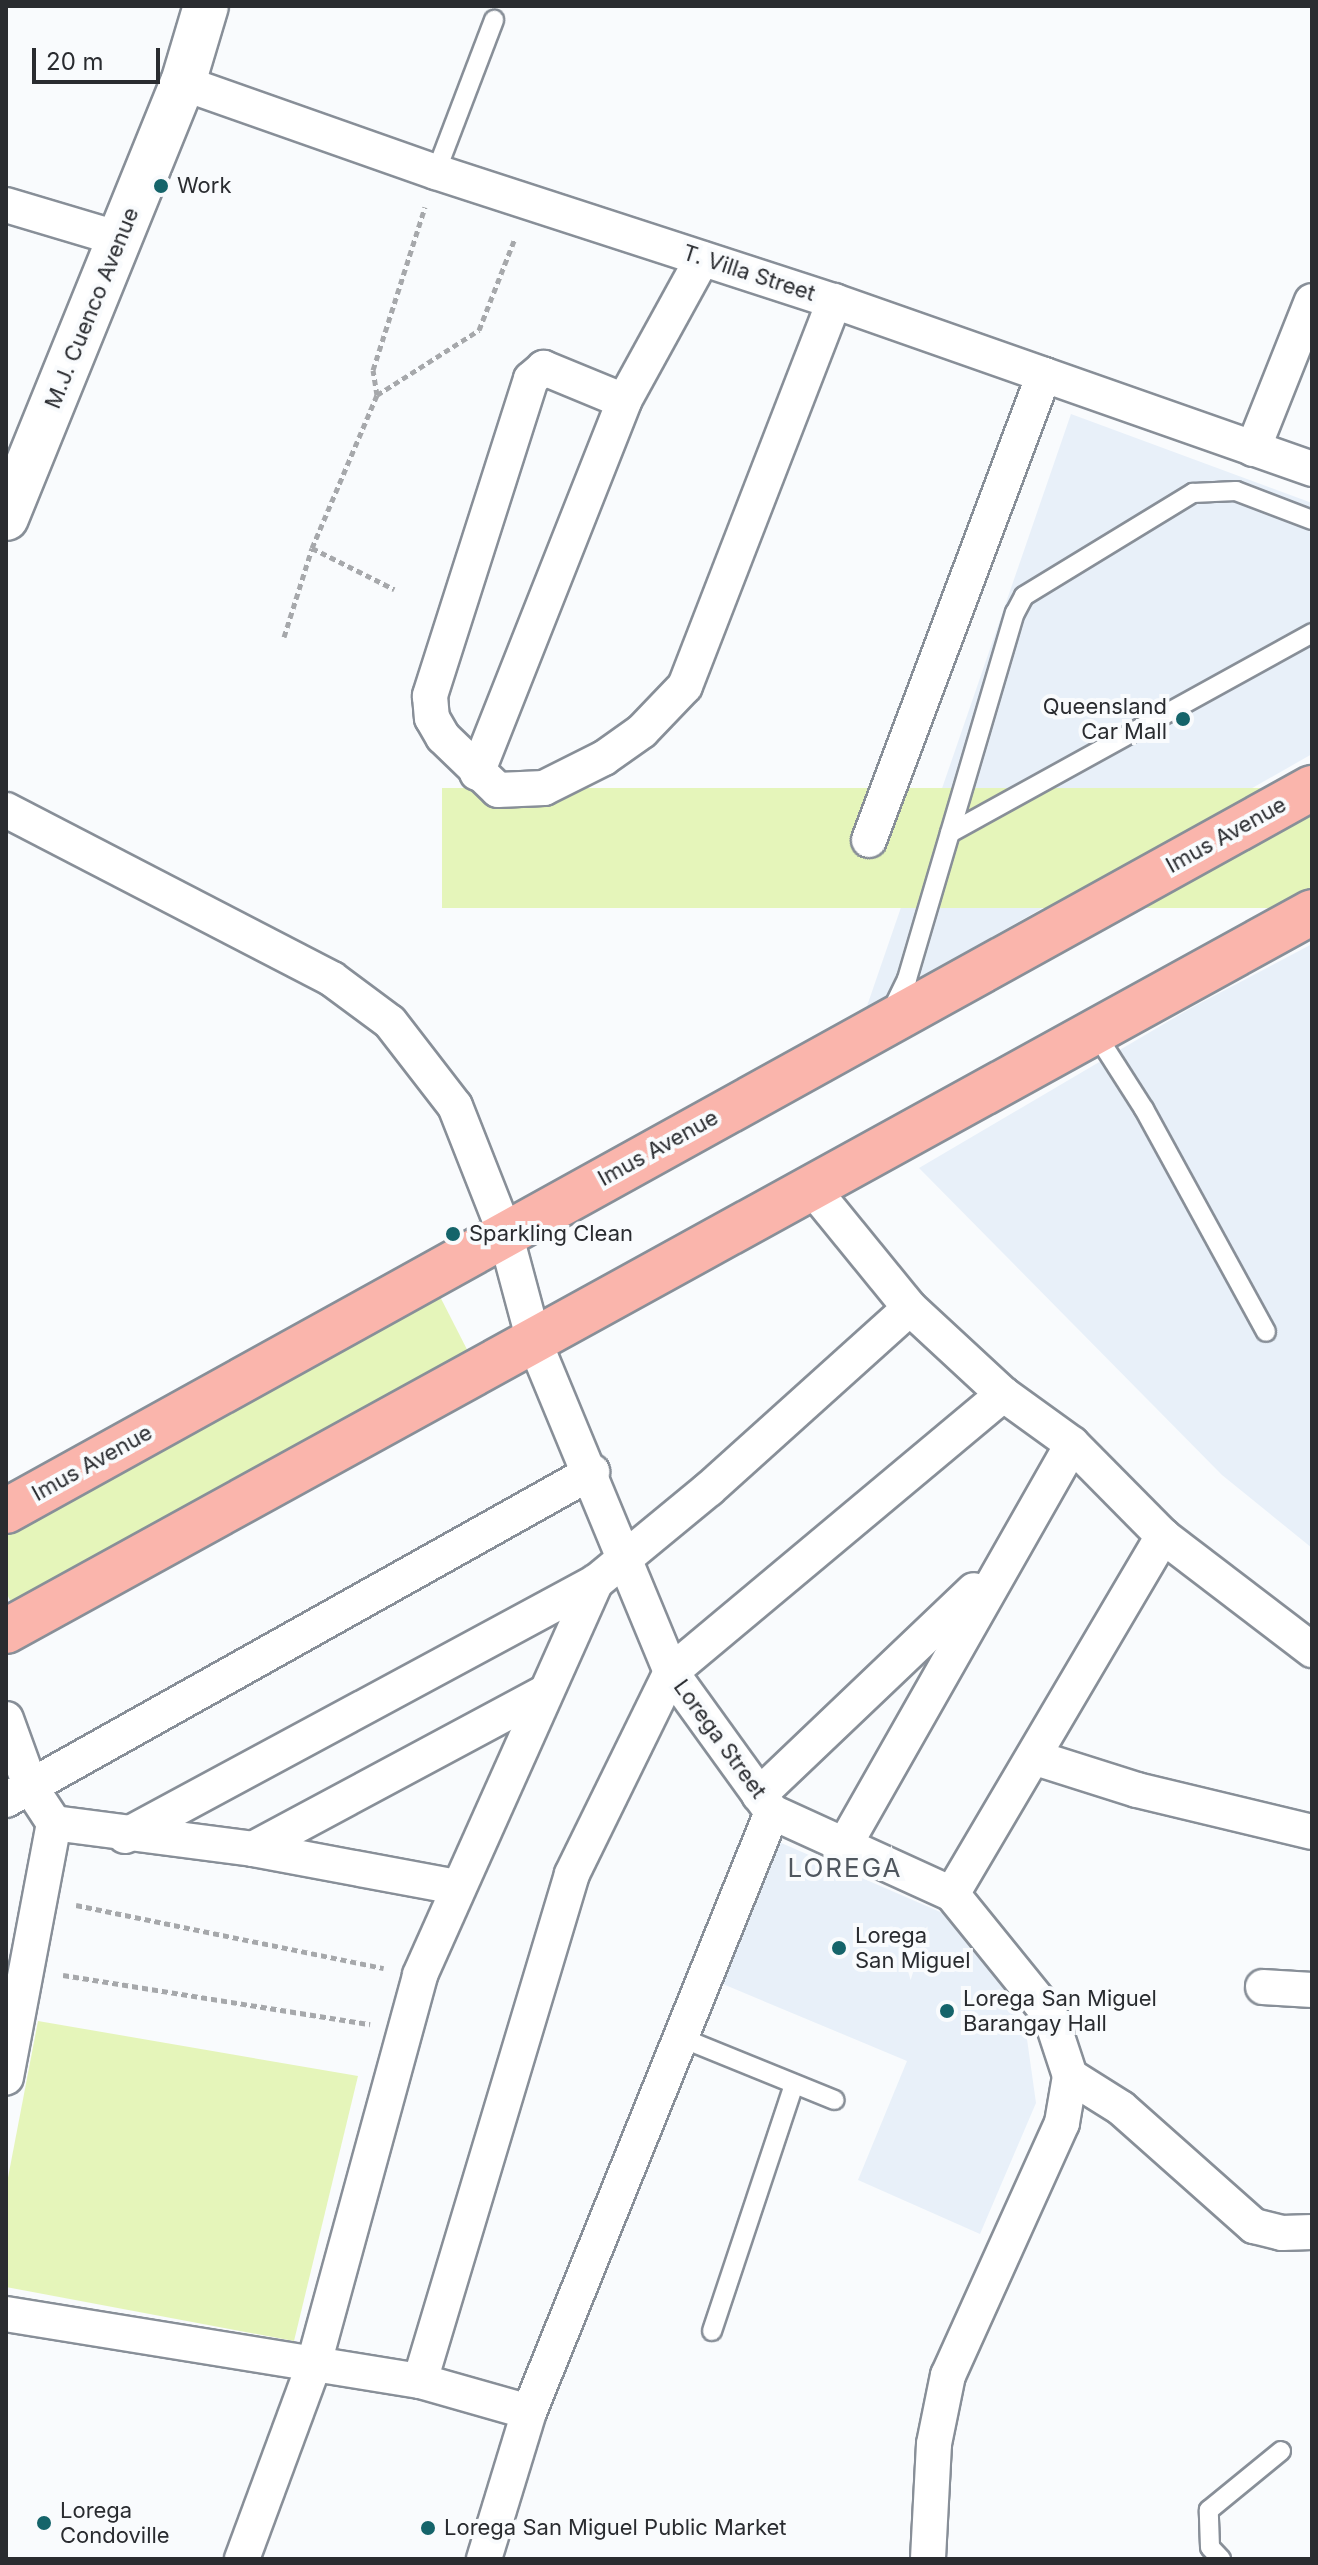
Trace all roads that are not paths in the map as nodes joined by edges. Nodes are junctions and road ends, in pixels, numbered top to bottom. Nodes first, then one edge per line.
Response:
1 (206, 6) edge
2 (494, 20) dead end
3 (183, 83) junction
4 (436, 172) junction
5 (6, 205) edge
6 (120, 239) junction
7 (702, 259) junction
8 (834, 301) junction
9 (1312, 301) edge
10 (1044, 375) junction
11 (624, 401) junction
12 (1253, 449) junction
13 (1312, 469) edge
14 (6, 518) edge
15 (1312, 520) edge
16 (1312, 633) edge
17 (477, 773) junction
18 (1312, 788) edge
19 (6, 810) edge
20 (950, 833) junction
21 (869, 840) dead end
22 (1312, 912) edge
23 (886, 1022) junction
24 (1096, 1034) junction
25 (812, 1188) junction
26 (505, 1233) junction
27 (910, 1308) junction
28 (1266, 1332) dead end
29 (534, 1341) junction
30 (1003, 1394) junction
31 (1072, 1444) junction
32 (592, 1472) junction
33 (6, 1511) edge
34 (1163, 1536) junction
35 (624, 1559) junction
36 (998, 1568) junction
37 (596, 1582) junction
38 (6, 1631) edge
39 (1312, 1650) edge
40 (671, 1672) junction
41 (544, 1693) junction
42 (6, 1719) edge
43 (1036, 1758) junction
44 (18, 1794) edge
45 (765, 1803) junction
46 (54, 1823) junction
47 (1312, 1832) edge
48 (125, 1836) junction
49 (844, 1846) junction
50 (253, 1849) junction
51 (456, 1887) junction
52 (952, 1894) junction
53 (1263, 1987) dead end
54 (1312, 1990) edge
55 (10, 2035) edge
56 (677, 2036) junction
57 (1070, 2076) junction
58 (6, 2078) edge
59 (794, 2084) junction
60 (835, 2100) dead end
61 (1312, 2232) edge
62 (6, 2314) edge
63 (712, 2331) dead end
64 (313, 2367) junction
65 (420, 2381) junction
66 (529, 2412) junction
67 (1281, 2451) dead end
68 (242, 2559) edge
69 (484, 2559) edge
70 (928, 2559) edge
71 (1221, 2559) edge

1 - 3 main road, M.J. Cuenco Avenue
2 - 4 lane
3 - 4 street, T. Villa Street
3 - 6 main road, M.J. Cuenco Avenue
4 - 7 street, T. Villa Street
5 - 6 street
6 - 14 main road, M.J. Cuenco Avenue
7 - 8 street, T. Villa Street
7 - 11 street
8 - 10 street, T. Villa Street
8 - 17 street
9 - 12 street
10 - 12 street, T. Villa Street
10 - 21 street
11 - 17 street
11 - 17 street
12 - 13 street, T. Villa Street
15 - 20 lane
16 - 20 lane
18 - 23 main road, Imus Avenue
19 - 26 street, Lorega Street
20 - 23 lane
22 - 24 main road
23 - 26 main road, Imus Avenue
24 - 25 main road
24 - 28 lane
25 - 27 street
25 - 29 main road
26 - 29 street, Lorega Street
26 - 33 main road, Imus Avenue
27 - 30 street
27 - 35 street
29 - 32 street, Lorega Street
29 - 38 main road
30 - 31 street
30 - 40 street
31 - 34 street
31 - 36 street
32 - 35 street, Lorega Street
32 - 44 street
34 - 39 street
34 - 43 street
35 - 37 street
35 - 40 street, Lorega Street
36 - 45 street
36 - 49 street
37 - 41 street
37 - 48 street
40 - 45 street, Lorega Street
40 - 65 street
41 - 50 street
41 - 51 street
42 - 44 street
43 - 47 street
43 - 52 street
44 - 46 street
45 - 49 street, Lorega Street
45 - 56 street
46 - 48 street
46 - 55 street
48 - 50 street
49 - 52 street, Lorega Street
50 - 51 street
51 - 64 street
52 - 57 street, Lorega Street
53 - 54 street
55 - 58 street
56 - 59 lane
56 - 66 street
57 - 61 street
57 - 70 street, Lorega Street
59 - 60 lane
59 - 63 lane
62 - 64 street
64 - 65 street
64 - 68 street
65 - 66 street
66 - 69 street
67 - 71 lane

